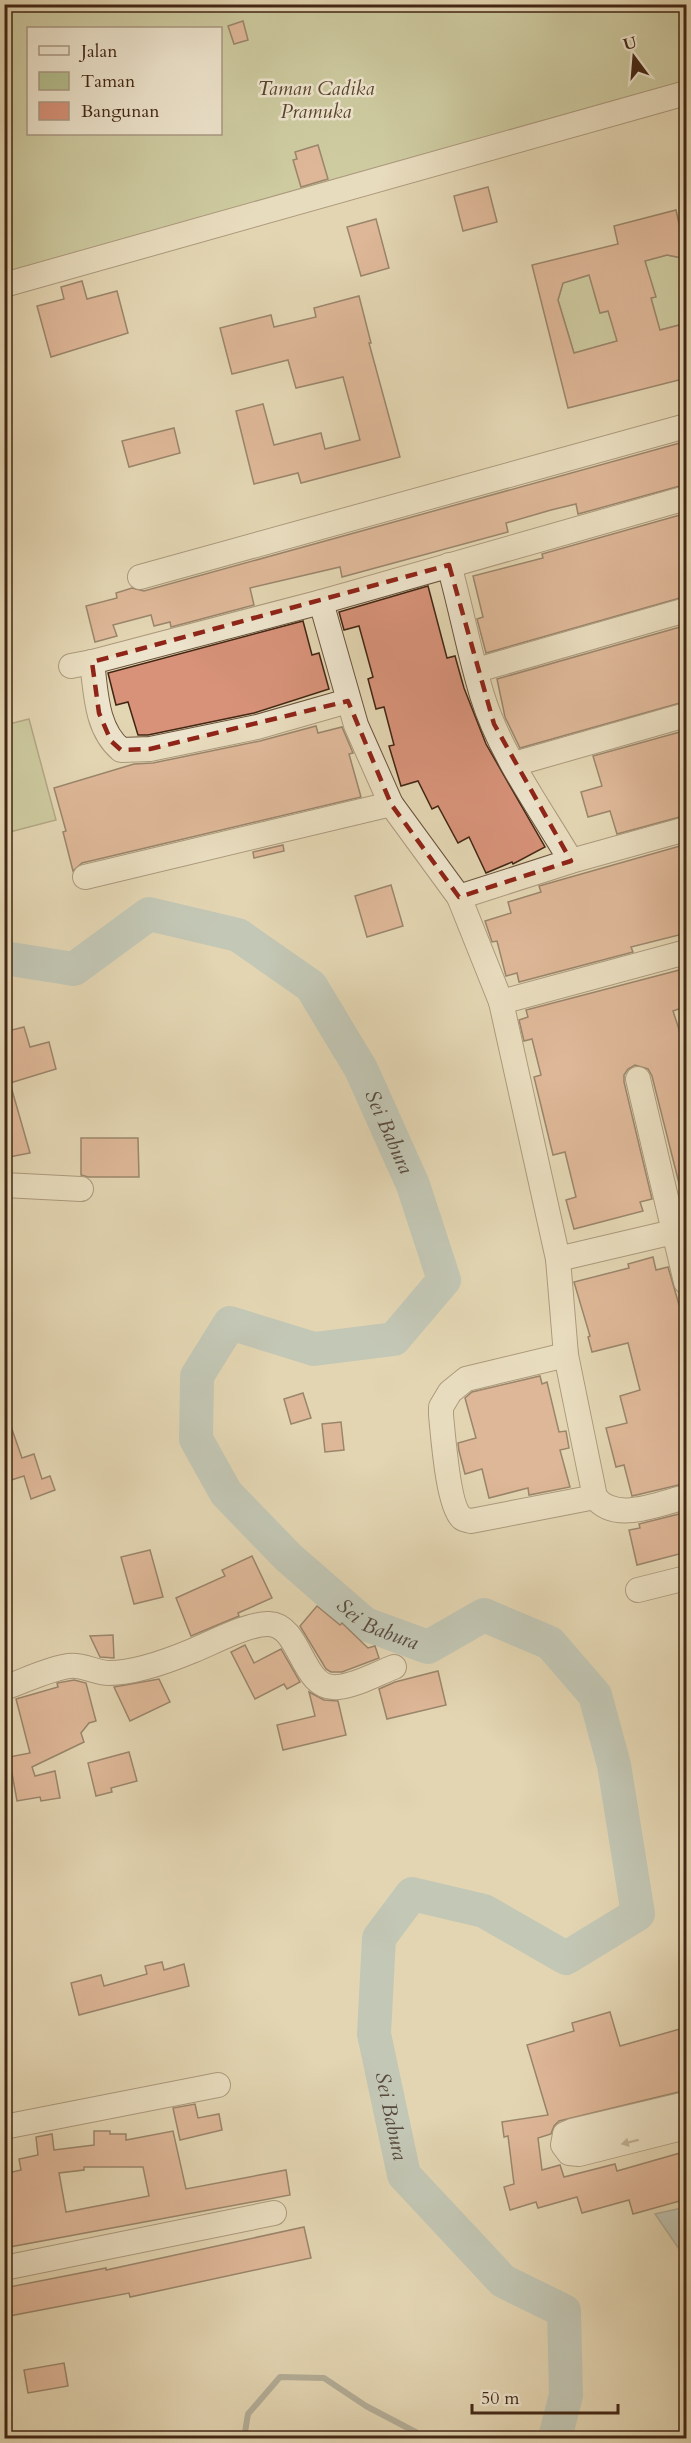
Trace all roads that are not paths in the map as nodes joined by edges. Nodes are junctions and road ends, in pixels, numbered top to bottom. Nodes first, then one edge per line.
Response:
1 (687, 93) edge
2 (4, 285) edge
3 (687, 426) edge
4 (687, 498) edge
5 (449, 565) junction
6 (140, 577) dead end
7 (321, 602) junction
8 (687, 610) edge
9 (477, 670) junction
10 (348, 701) junction
11 (687, 716) edge
12 (514, 764) junction
13 (391, 804) junction
14 (687, 829) edge
15 (572, 861) junction
16 (86, 877) dead end
17 (459, 897) junction
18 (687, 952) edge
19 (501, 1002) junction
20 (638, 1079) dead end
21 (4, 1185) edge
22 (81, 1189) dead end
23 (681, 1231) edge
24 (558, 1259) junction
25 (687, 1281) edge
26 (566, 1355) junction
27 (595, 1497) junction
28 (687, 1497) edge
29 (687, 1578) edge
30 (638, 1590) dead end
31 (394, 1667) dead end
32 (4, 1688) edge
33 (218, 2085) dead end
34 (687, 2104) edge
35 (4, 2127) edge
36 (687, 2127) edge
37 (274, 2213) dead end
38 (4, 2268) edge

1 - 2 street
3 - 6 street
4 - 5 street
5 - 7 street
5 - 9 street
7 - 10 street
7 - 10 street
8 - 9 street
9 - 12 street
10 - 13 street
11 - 12 street
12 - 15 street
13 - 16 street
13 - 17 street
14 - 15 street
15 - 17 street
17 - 19 street
18 - 19 street
19 - 24 street
20 - 23 street
21 - 22 street
23 - 24 street
23 - 25 street
24 - 26 street
26 - 27 street
26 - 27 street
27 - 28 street
29 - 30 street
31 - 32 street
33 - 35 street
36 -> 34 street
37 - 38 street

